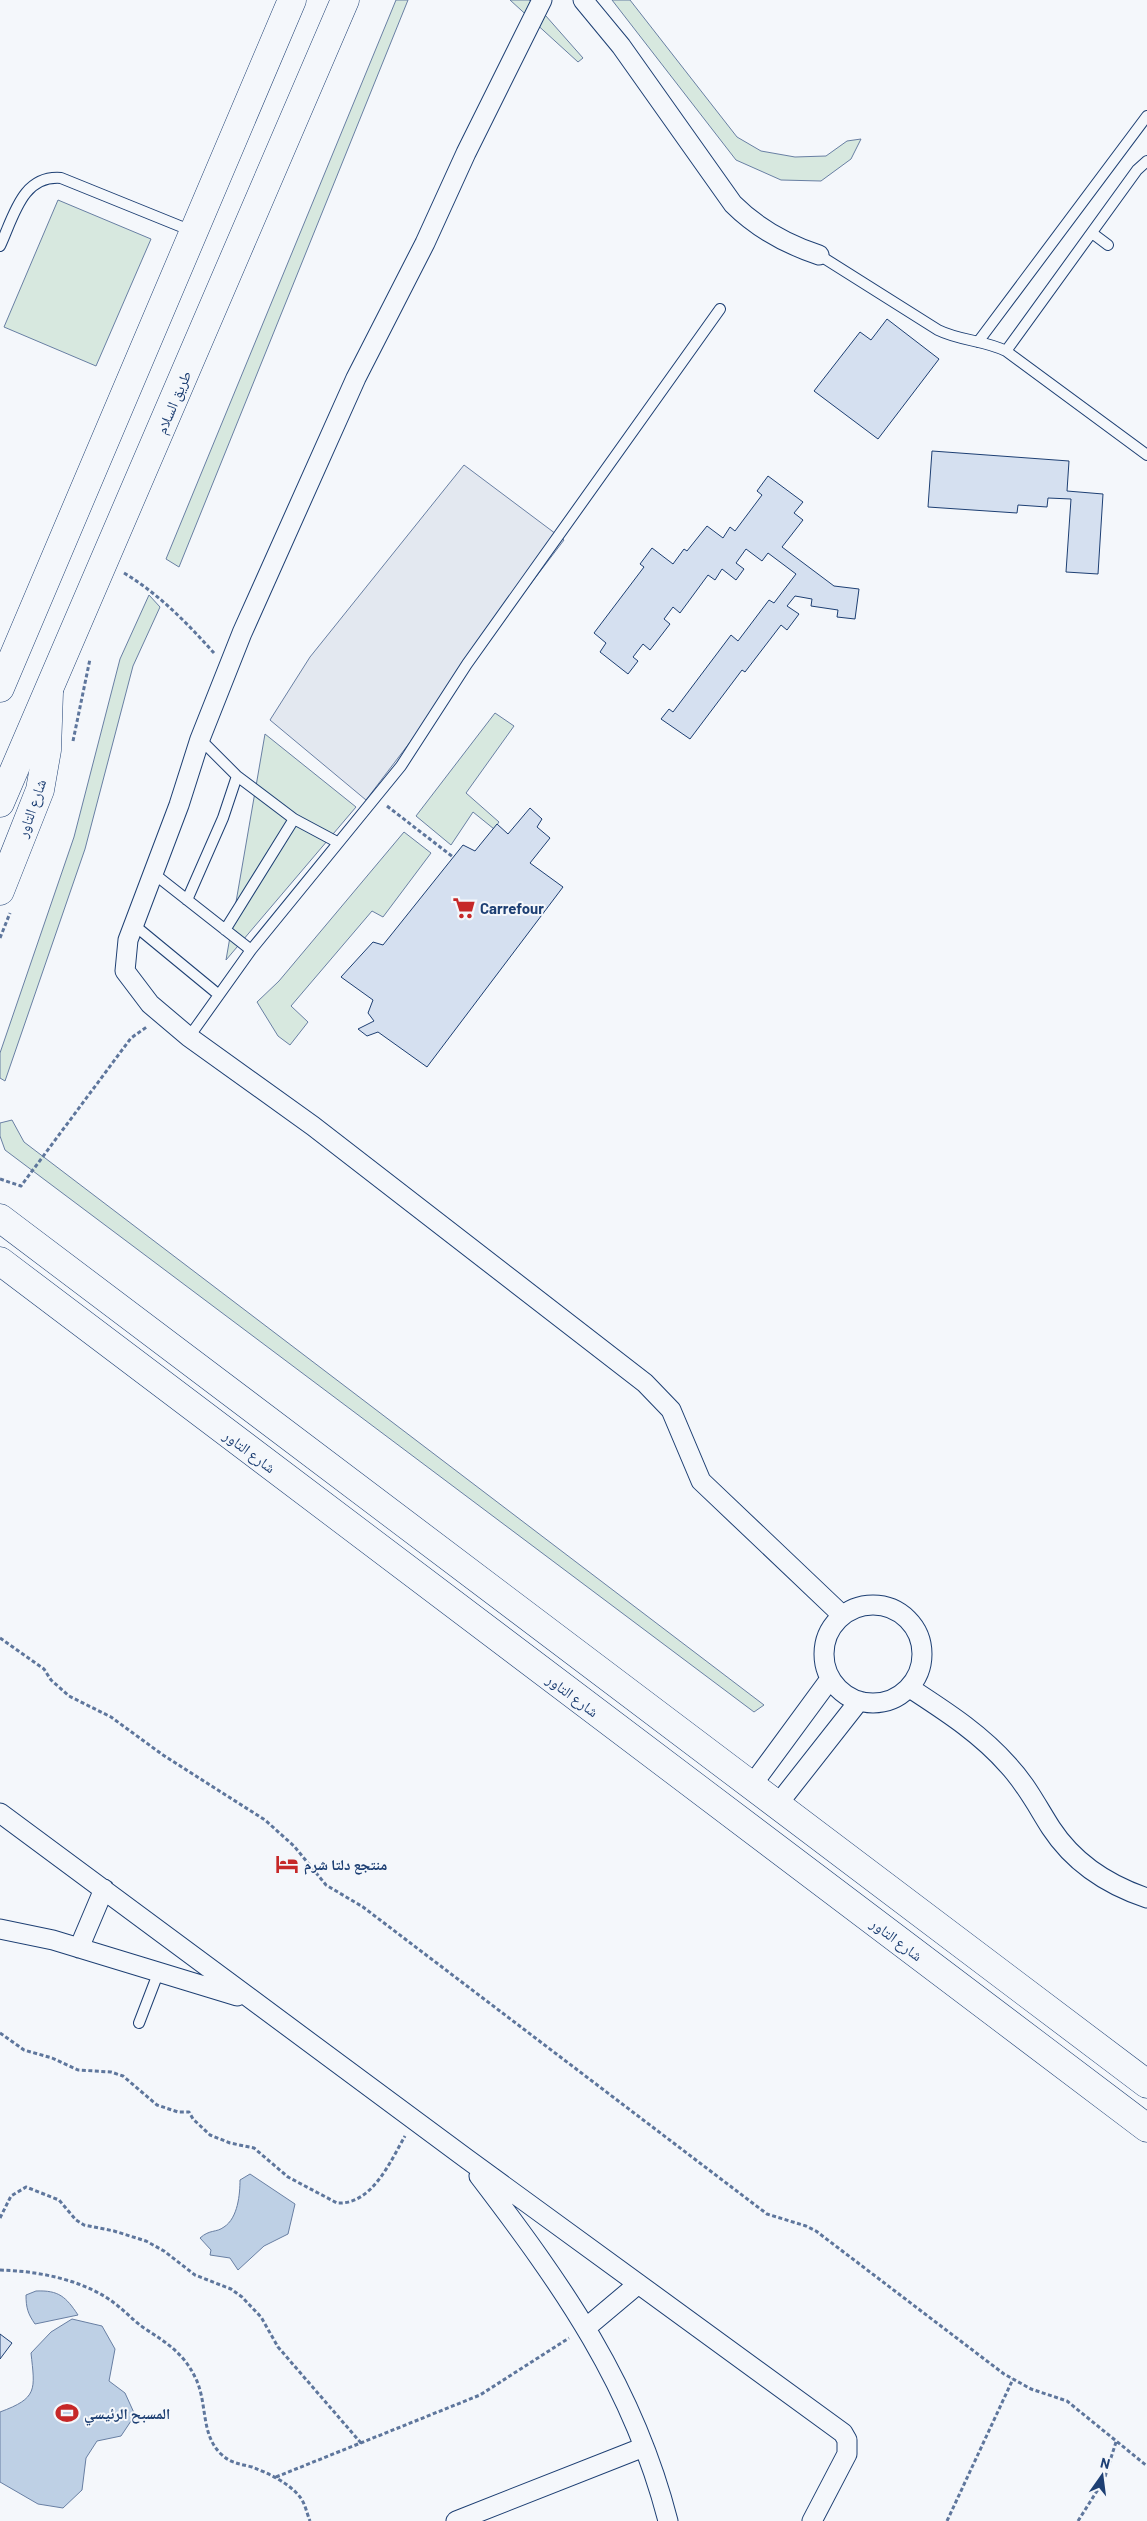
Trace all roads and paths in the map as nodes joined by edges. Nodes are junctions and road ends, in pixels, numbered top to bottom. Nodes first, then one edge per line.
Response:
1 (292, 0) edge
2 (345, 0) edge
3 (542, 0) edge
4 (583, 0) edge
5 (1147, 116) edge
6 (1147, 161) edge
7 (193, 232) junction
8 (1092, 233) junction
9 (1108, 245) dead end
10 (0, 246) edge
11 (819, 255) joint
12 (720, 309) dead end
13 (978, 342) junction
14 (1006, 351) junction
15 (1147, 455) edge
16 (119, 570) dead end
17 (201, 638) dead end
18 (0, 688) edge
19 (49, 692) junction
20 (200, 739) junction
21 (237, 776) junction
22 (376, 798) junction
23 (0, 803) edge
24 (294, 819) junction
25 (337, 842) junction
26 (453, 858) dead end
27 (153, 873) junction
28 (0, 891) edge
29 (187, 900) junction
30 (134, 925) junction
31 (226, 930) junction
32 (251, 950) junction
33 (219, 995) junction
34 (162, 1014) junction
35 (189, 1038) junction
36 (0, 1179) edge
37 (0, 1218) edge
38 (38, 1246) junction
39 (8, 1267) edge
40 (842, 1615) junction
41 (0, 1638) edge
42 (830, 1679) junction
43 (910, 1688) junction
44 (859, 1701) junction
45 (752, 1785) junction
46 (778, 1804) junction
47 (0, 1813) edge
48 (104, 1889) junction
49 (1147, 1898) edge
50 (0, 1929) edge
51 (79, 1948) junction
52 (159, 1971) junction
53 (1018, 1986) junction
54 (250, 2000) junction
55 (994, 2013) junction
56 (139, 2023) dead end
57 (0, 2033) edge
58 (1147, 2084) edge
59 (414, 2121) junction
60 (1147, 2128) edge
61 (467, 2159) junction
62 (0, 2218) edge
63 (0, 2270) edge
64 (637, 2285) junction
65 (587, 2327) junction
66 (1013, 2379) junction
67 (1116, 2442) junction
68 (361, 2443) junction
69 (644, 2447) junction
70 (1147, 2466) edge
71 (275, 2478) junction
72 (310, 2521) edge
73 (456, 2521) edge
74 (668, 2521) edge
75 (812, 2521) edge
76 (946, 2521) edge
77 (1078, 2521) edge

1 - 7 main road
2 - 19 main road, طريق السلام
3 - 20 street
4 - 11 street
5 - 13 lane
6 - 8 lane
7 - 10 lane
7 - 18 main road
8 - 9 lane
8 - 14 lane
11 - 13 lane
12 - 22 lane
13 - 14 lane
14 - 15 lane
16 - 17 path
19 - 23 main road, طريق السلام
19 - 28 main road, شارع التاور
20 - 21 lane
20 - 27 street
21 - 24 lane
21 - 29 lane
22 - 25 lane
22 - 26 path
24 - 25 lane
24 - 31 lane
25 - 32 lane
27 - 29 lane
27 - 30 street
29 - 31 lane
30 - 33 lane
30 - 34 street
31 - 32 lane
32 - 33 lane
33 - 35 lane
34 - 35 street
34 - 36 path
35 - 40 street
37 - 38 main road
38 - 39 main road
38 - 45 main road
39 - 55 main road, شارع التاور
40 - 42 street
40 - 43 street
41 - 66 path
42 - 44 street
42 - 45 street
43 - 44 street
43 - 49 street
44 - 46 street
45 - 46 main road
46 - 53 main road
47 - 48 street
48 - 51 street
48 - 54 street
50 - 51 street
51 - 52 street
52 - 54 street
52 - 56 lane
53 - 55 main road
53 - 58 main road
54 - 59 street
55 - 60 main road, شارع التاور
57 - 59 path
59 - 61 street
61 - 64 street
61 - 65 street
62 - 68 path
63 - 71 path
64 - 65 street
64 - 75 street
65 - 68 path
65 - 69 street
66 - 67 path
66 - 76 path
67 - 70 path
67 - 77 path
68 - 71 path
69 - 73 street
69 - 74 street
71 - 72 path

